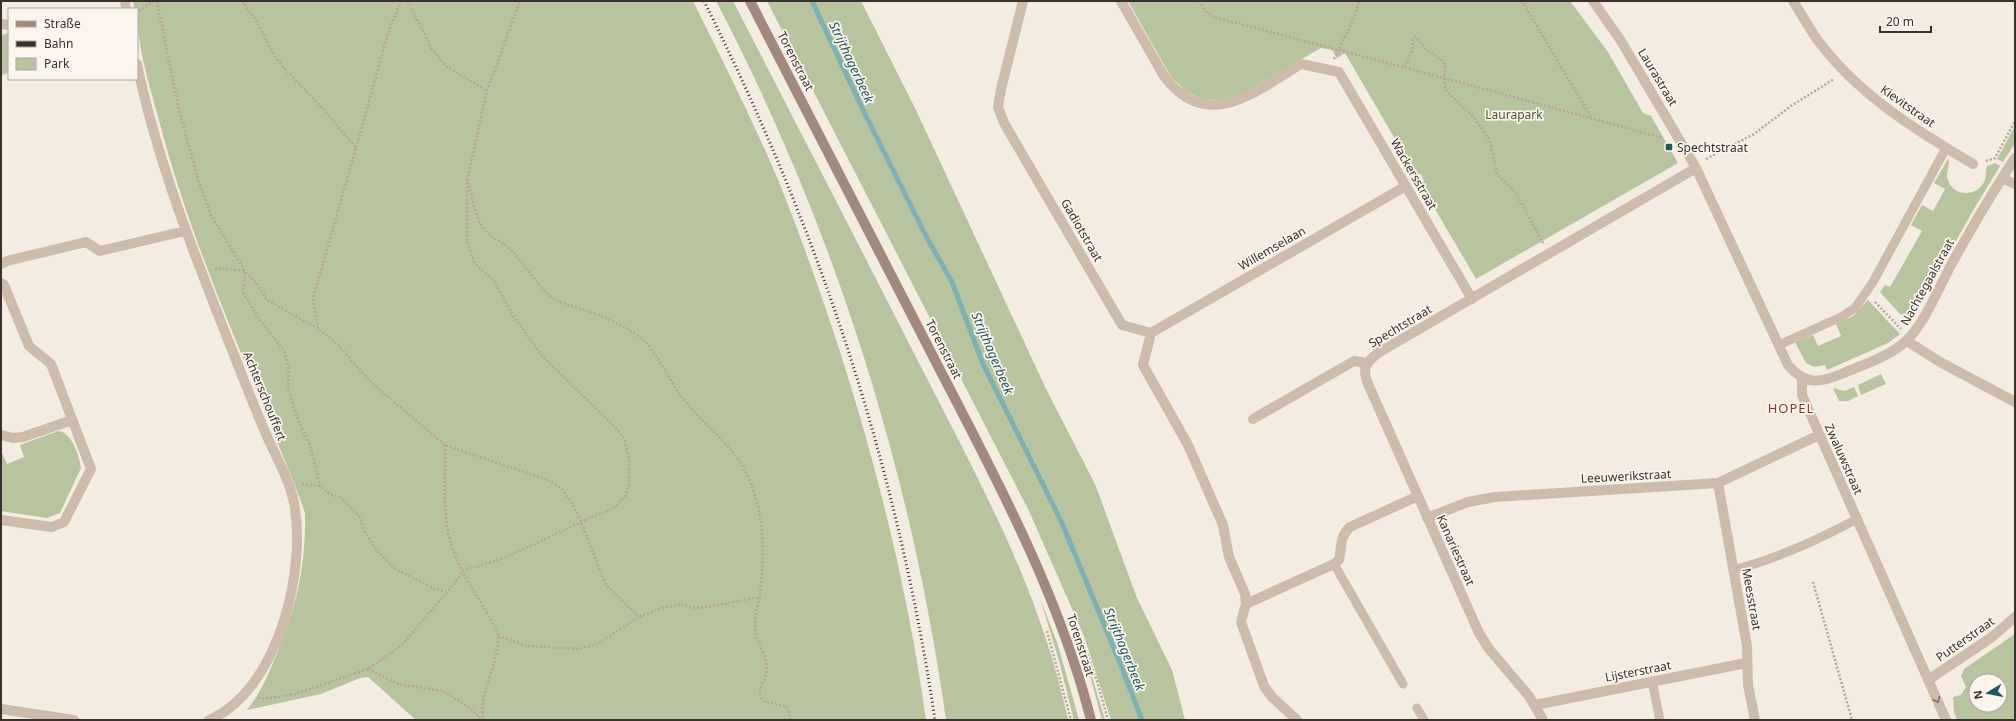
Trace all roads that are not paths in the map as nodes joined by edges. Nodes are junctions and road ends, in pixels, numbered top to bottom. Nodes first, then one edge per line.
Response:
1 (750, 1) edge
2 (1023, 1) edge
3 (1121, 1) edge
4 (1593, 1) edge
5 (1793, 1) edge
6 (138, 68) edge
7 (1946, 148) junction
8 (2015, 158) edge
9 (1973, 164) dead end
10 (1696, 168) junction
11 (2002, 178) junction
12 (2015, 184) edge
13 (1406, 186) junction
14 (185, 231) junction
15 (1, 264) edge
16 (1, 283) edge
17 (1472, 299) junction
18 (1151, 333) junction
19 (1907, 341) junction
20 (1779, 345) junction
21 (1367, 363) junction
22 (1365, 377) joint
23 (1802, 378) junction
24 (2015, 402) edge
25 (1253, 419) dead end
26 (72, 420) junction
27 (1, 435) edge
28 (1819, 435) junction
29 (1718, 483) junction
30 (1418, 496) junction
31 (1427, 518) junction
32 (1857, 519) junction
33 (1, 520) edge
34 (1334, 564) junction
35 (1733, 570) junction
36 (1246, 604) junction
37 (2015, 617) edge
38 (1746, 663) junction
39 (1928, 680) junction
40 (1652, 681) junction
41 (1404, 684) dead end
42 (1534, 705) junction
43 (1417, 708) dead end
44 (1, 709) edge
45 (74, 720) edge
46 (209, 720) edge
47 (1090, 720) edge
48 (1296, 720) edge
49 (1424, 720) edge
50 (1543, 720) edge
51 (1660, 720) edge
52 (1755, 720) edge
53 (1946, 720) edge

1 - 47 street, Torenstraat
2 - 18 street, Gadiotstraat
3 - 13 street, Wackersstraat
4 - 10 street, Laurastraat
5 - 7 street, Kievitstraat
6 - 14 street, Achterschouffert
7 - 9 street, Kievitstraat
7 - 20 lane
8 - 11 street, Nachtegaalstraat
10 - 17 street, Spechtstraat
10 - 20 street
11 - 12 street
11 - 19 street, Nachtegaalstraat
13 - 17 street, Wackersstraat
13 - 18 street, Willemselaan
14 - 15 street
14 - 46 street, Achterschouffert
16 - 26 street
17 - 21 street, Spechtstraat
18 - 36 street
19 - 23 street, Nachtegaalstraat
19 - 24 street
20 - 23 street
21 - 22 street, Spechtstraat
21 - 25 street, Spechtstraat
22 - 30 street, Kanariestraat
23 - 28 street, Zwaluwstraat
26 - 27 street
26 - 33 street
28 - 29 street, Leeuwerikstraat
28 - 32 street, Zwaluwstraat
29 - 31 street, Leeuwerikstraat
29 - 35 street, Meesstraat
30 - 31 street, Kanariestraat
30 - 34 street
31 - 42 street, Kanariestraat
32 - 35 lane
32 - 39 street, Zwaluwstraat
34 - 36 street
34 - 41 lane
35 - 38 street, Meesstraat
36 - 48 street
37 - 39 street, Putterstraat
38 - 40 street, Lijsterstraat
38 - 52 street, Meesstraat
39 -> 53 street, Zwaluwstraat
40 - 42 street, Lijsterstraat
40 - 51 lane
42 - 50 street, Kanariestraat
43 - 49 lane
44 - 45 street

